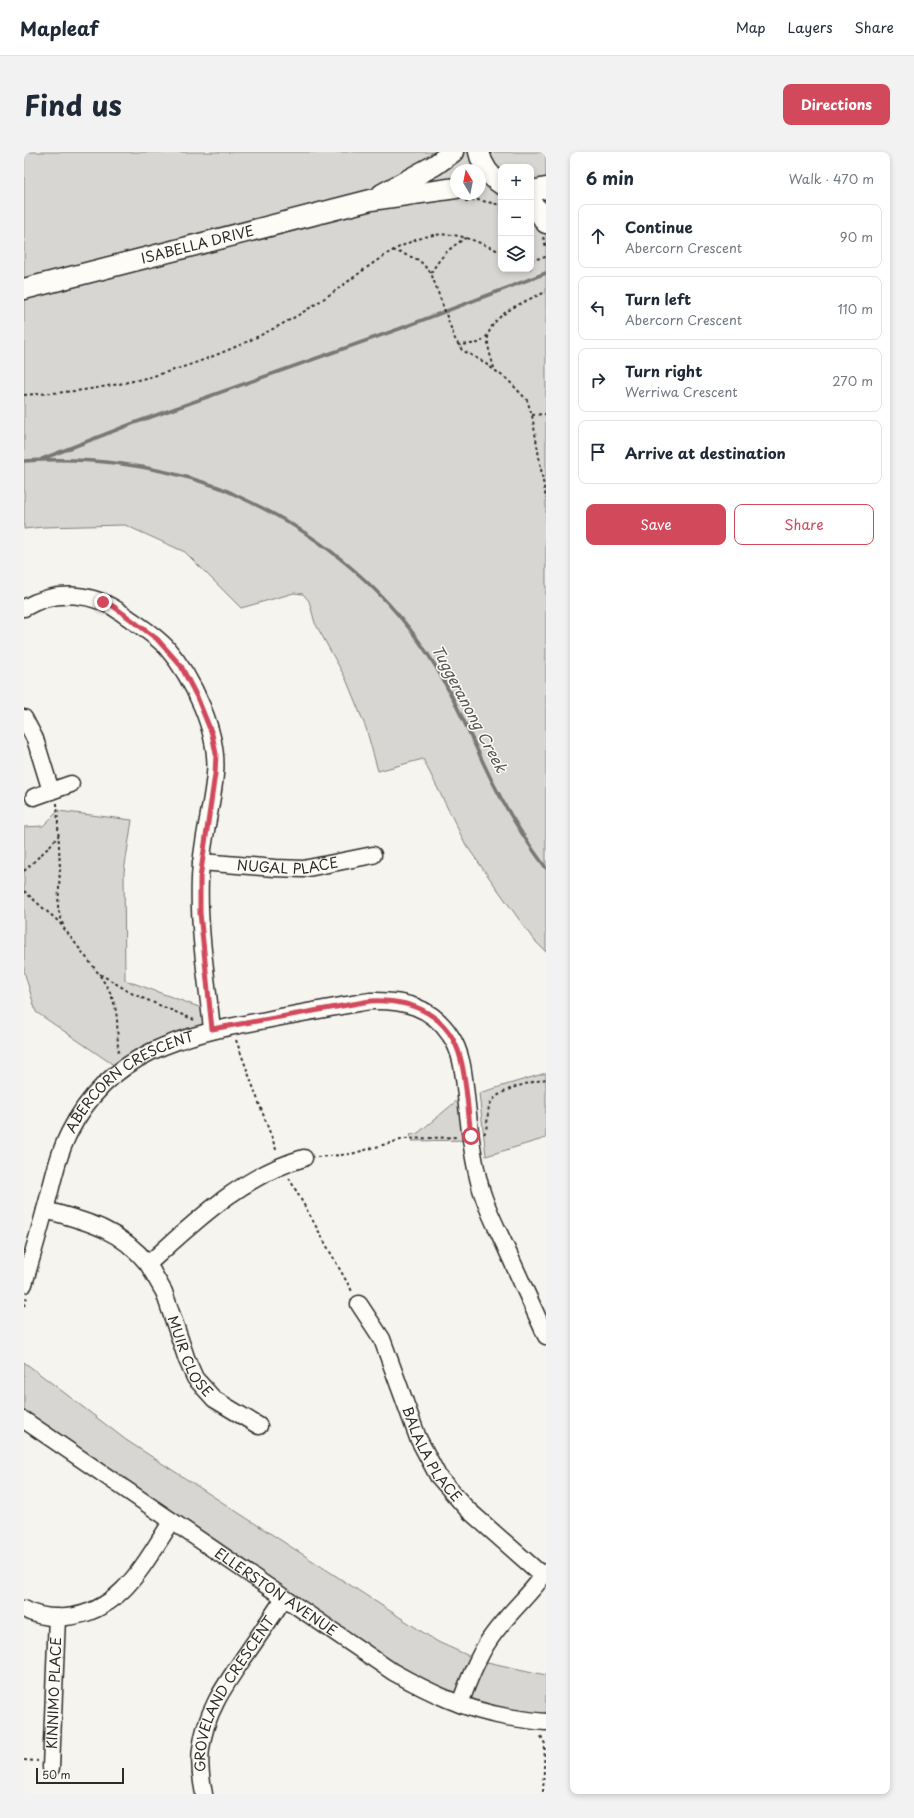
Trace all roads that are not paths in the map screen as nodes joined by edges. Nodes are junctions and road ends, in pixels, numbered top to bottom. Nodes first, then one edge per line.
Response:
1 (453, 152) edge
2 (479, 152) edge
3 (493, 184) edge
4 (546, 188) edge
5 (450, 189) edge
6 (534, 190) edge
7 (371, 200) junction
8 (534, 206) edge
9 (546, 223) edge
10 (24, 289) edge
11 (24, 608) edge
12 (24, 718) edge
13 (70, 784) dead end
14 (51, 791) junction
15 (34, 797) dead end
16 (373, 855) dead end
17 (201, 862) junction
18 (212, 1029) junction
19 (304, 1158) road end
20 (45, 1210) junction
21 (148, 1264) junction
22 (25, 1273) edge
23 (359, 1304) dead end
24 (546, 1336) edge
25 (24, 1420) edge
26 (258, 1426) dead end
27 (172, 1521) junction
28 (544, 1574) edge
29 (284, 1598) junction
30 (24, 1610) edge
31 (57, 1617) junction
32 (460, 1704) junction
33 (541, 1728) edge
34 (51, 1768) dead end
35 (204, 1794) edge

1 - 7 main road, ISABELLA DRIVE
2 - 3 main road
4 - 6 main road
5 - 7 main road, ISABELLA DRIVE
7 - 10 main road, ISABELLA DRIVE
8 - 9 main road
11 - 17 street
12 - 14 street
13 - 14 street
14 - 15 street
16 - 17 street, NUGAL PLACE
17 - 18 street
18 - 20 street, ABERCORN CRESCENT
18 - 24 street, ABERCORN CRESCENT
19 - 21 street
20 - 21 street, MUIR CLOSE
20 - 22 street, ABERCORN CRESCENT
21 - 26 street, MUIR CLOSE
23 - 28 street, BALALA PLACE
25 - 27 street, ELLERSTON AVENUE
27 - 29 street, ELLERSTON AVENUE
27 - 31 street
28 - 32 street
29 - 32 street, ELLERSTON AVENUE
29 - 35 street, GROVELAND CRESCENT
30 - 31 street
31 - 34 street, KINNIMO PLACE
32 - 33 street, ELLERSTON AVENUE

